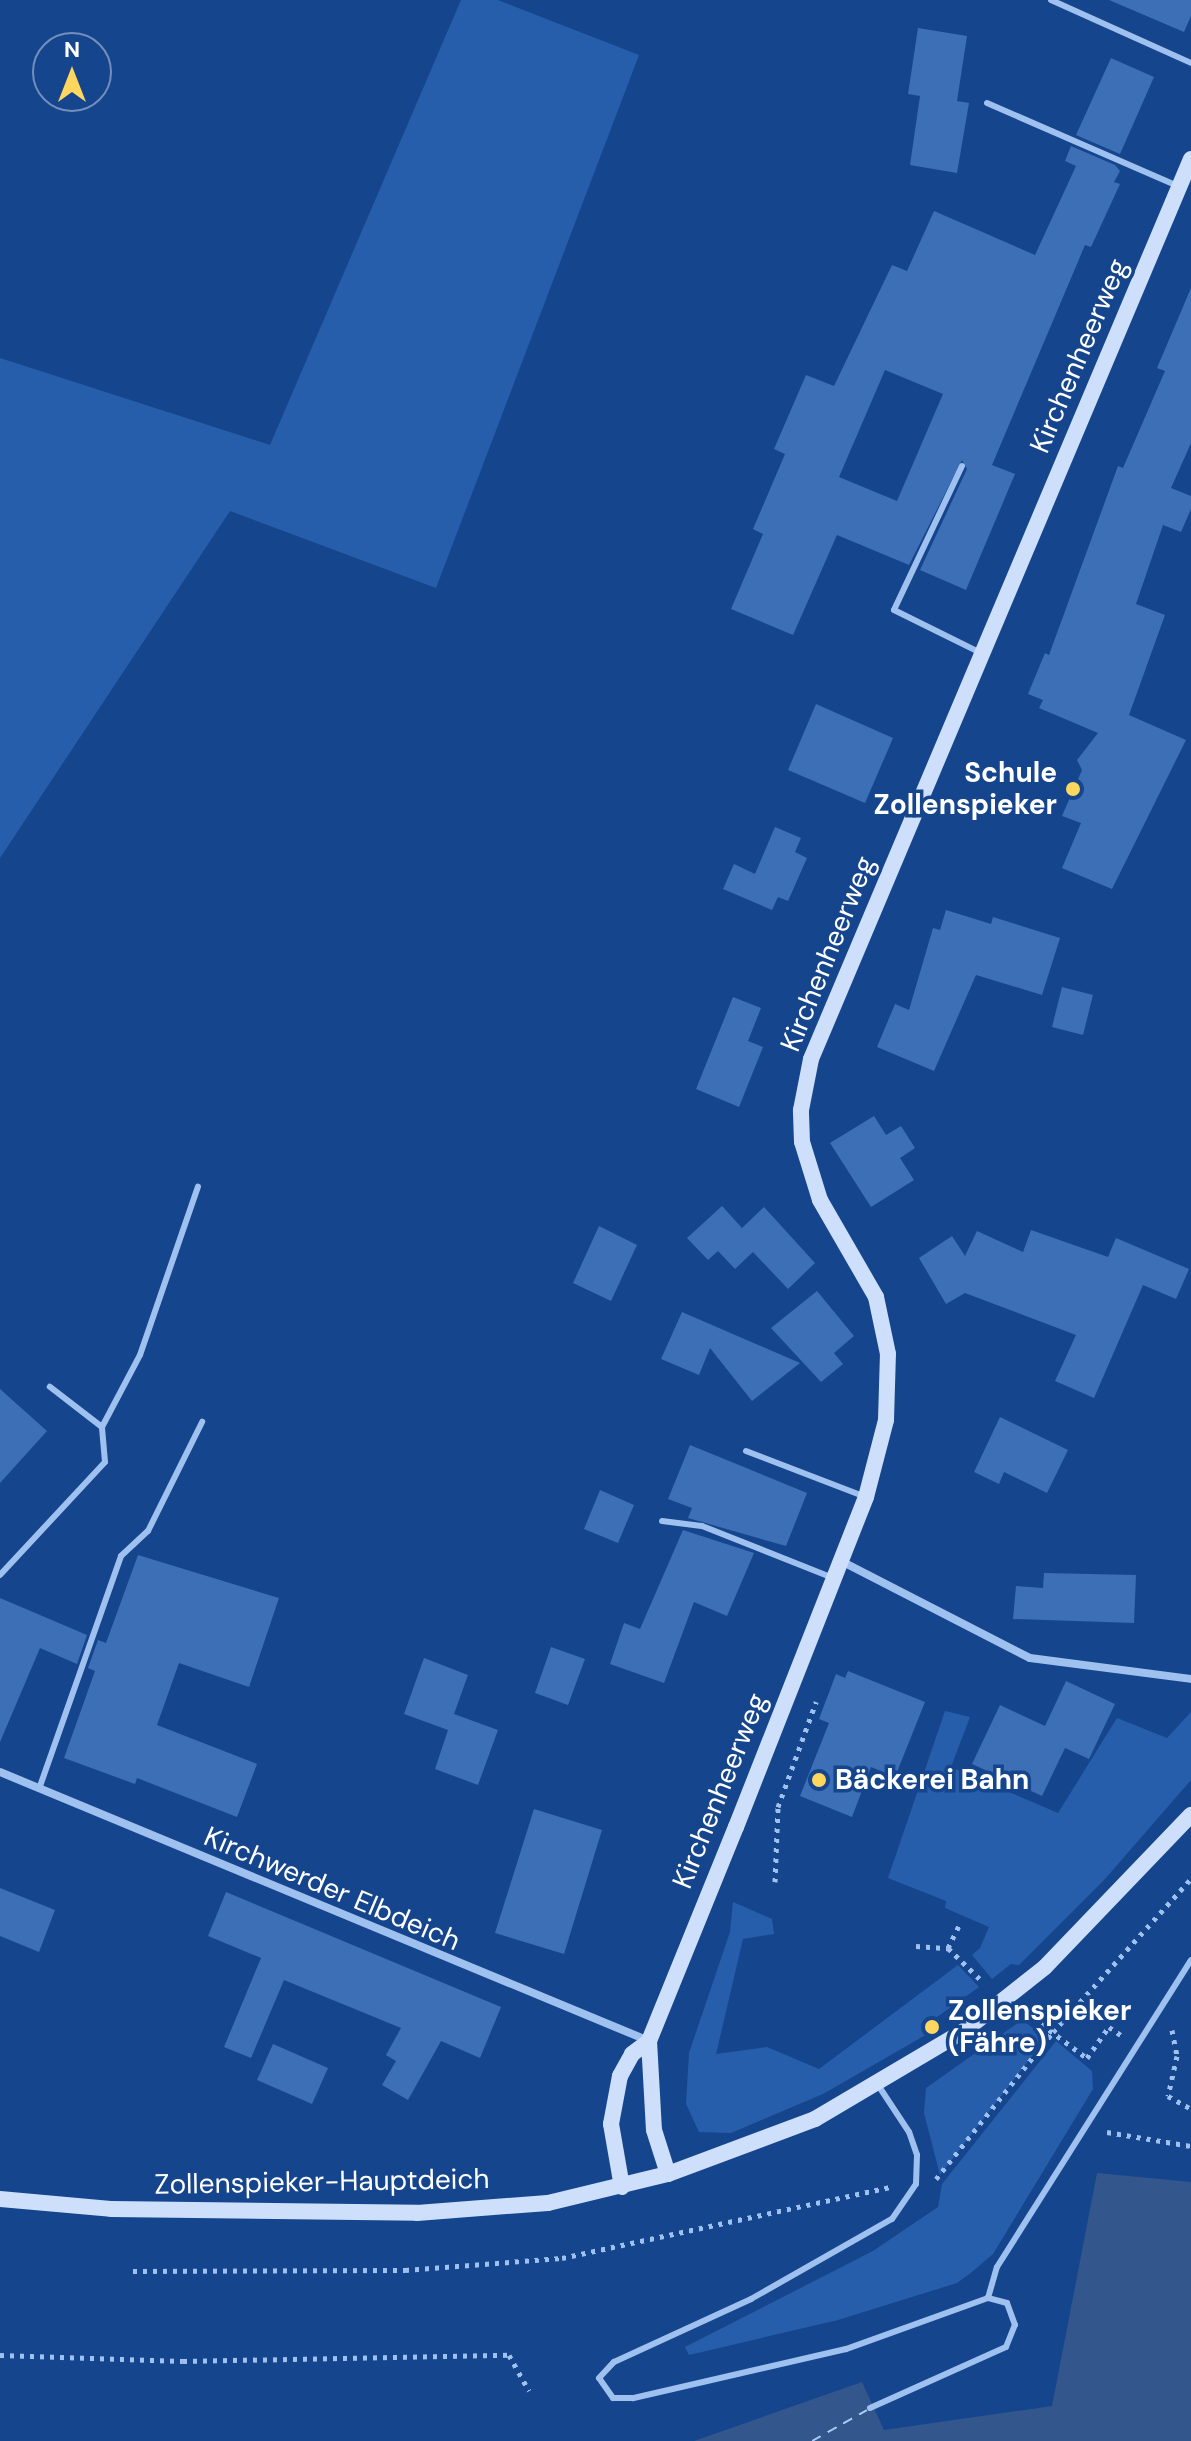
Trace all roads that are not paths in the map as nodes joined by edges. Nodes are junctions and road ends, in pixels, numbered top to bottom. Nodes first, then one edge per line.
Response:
1 (1051, 0) edge
2 (1191, 63) edge
3 (987, 103) dead end
4 (1191, 159) edge
5 (1179, 187) junction
6 (962, 466) dead end
7 (982, 653) junction
8 (198, 1187) dead end
9 (50, 1387) dead end
10 (202, 1422) dead end
11 (102, 1427) junction
12 (746, 1451) dead end
13 (866, 1497) junction
14 (662, 1521) dead end
15 (838, 1559) junction
16 (0, 1575) edge
17 (831, 1577) junction
18 (1191, 1679) edge
19 (0, 1772) edge
20 (39, 1789) junction
21 (1191, 1815) edge
22 (1191, 1960) edge
23 (649, 2041) junction
24 (877, 2084) junction
25 (668, 2174) junction
26 (622, 2187) junction
27 (0, 2199) edge
28 (988, 2298) junction
29 (870, 2408) dead end

1 - 2 lane
3 - 5 lane
4 - 5 main road, Kirchenheerweg
5 - 7 main road, Kirchenheerweg
6 - 7 lane
7 - 13 main road, Kirchenheerweg
8 - 11 lane
9 - 11 lane
10 - 20 lane
11 - 16 lane
12 - 13 lane
13 - 15 main road, Kirchenheerweg
14 - 17 lane
15 - 17 main road, Kirchenheerweg
15 - 18 street
17 - 23 main road, Kirchenheerweg
19 - 20 street, Kirchwerder Elbdeich
20 - 23 street, Kirchwerder Elbdeich
21 - 24 main road, Zollenspieker-Hauptdeich
22 - 28 lane
23 - 25 main road, Kirchenheerweg
23 - 26 main road, Kirchenheerweg
24 - 25 main road, Zollenspieker-Hauptdeich
24 - 28 lane
25 - 26 main road, Zollenspieker-Hauptdeich
26 - 27 main road, Zollenspieker-Hauptdeich
28 - 29 lane

